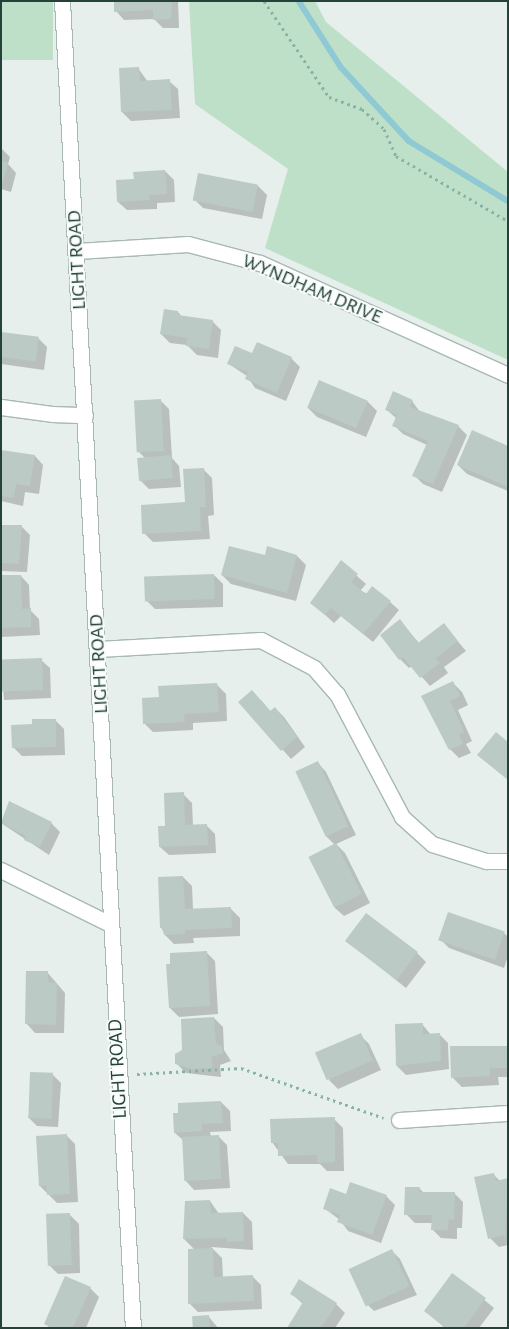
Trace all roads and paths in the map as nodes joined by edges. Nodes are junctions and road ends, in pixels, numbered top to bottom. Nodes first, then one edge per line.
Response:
1 (62, 1) edge
2 (264, 1) edge
3 (508, 221) edge
4 (77, 251) junction
5 (508, 375) edge
6 (1, 406) edge
7 (85, 415) junction
8 (98, 649) junction
9 (508, 861) edge
10 (1, 870) edge
11 (110, 924) junction
12 (119, 1075) junction
13 (508, 1113) edge
14 (399, 1120) joint
15 (133, 1328) edge

1 - 4 street, LIGHT ROAD
2 - 3 path
4 - 5 street, WYNDHAM DRIVE
4 - 7 street, LIGHT ROAD
6 - 7 street
7 - 8 street, LIGHT ROAD
8 - 9 street
8 - 11 street, LIGHT ROAD
10 - 11 street
11 - 12 street, LIGHT ROAD
12 - 14 path
12 - 15 street, LIGHT ROAD
13 - 14 street

